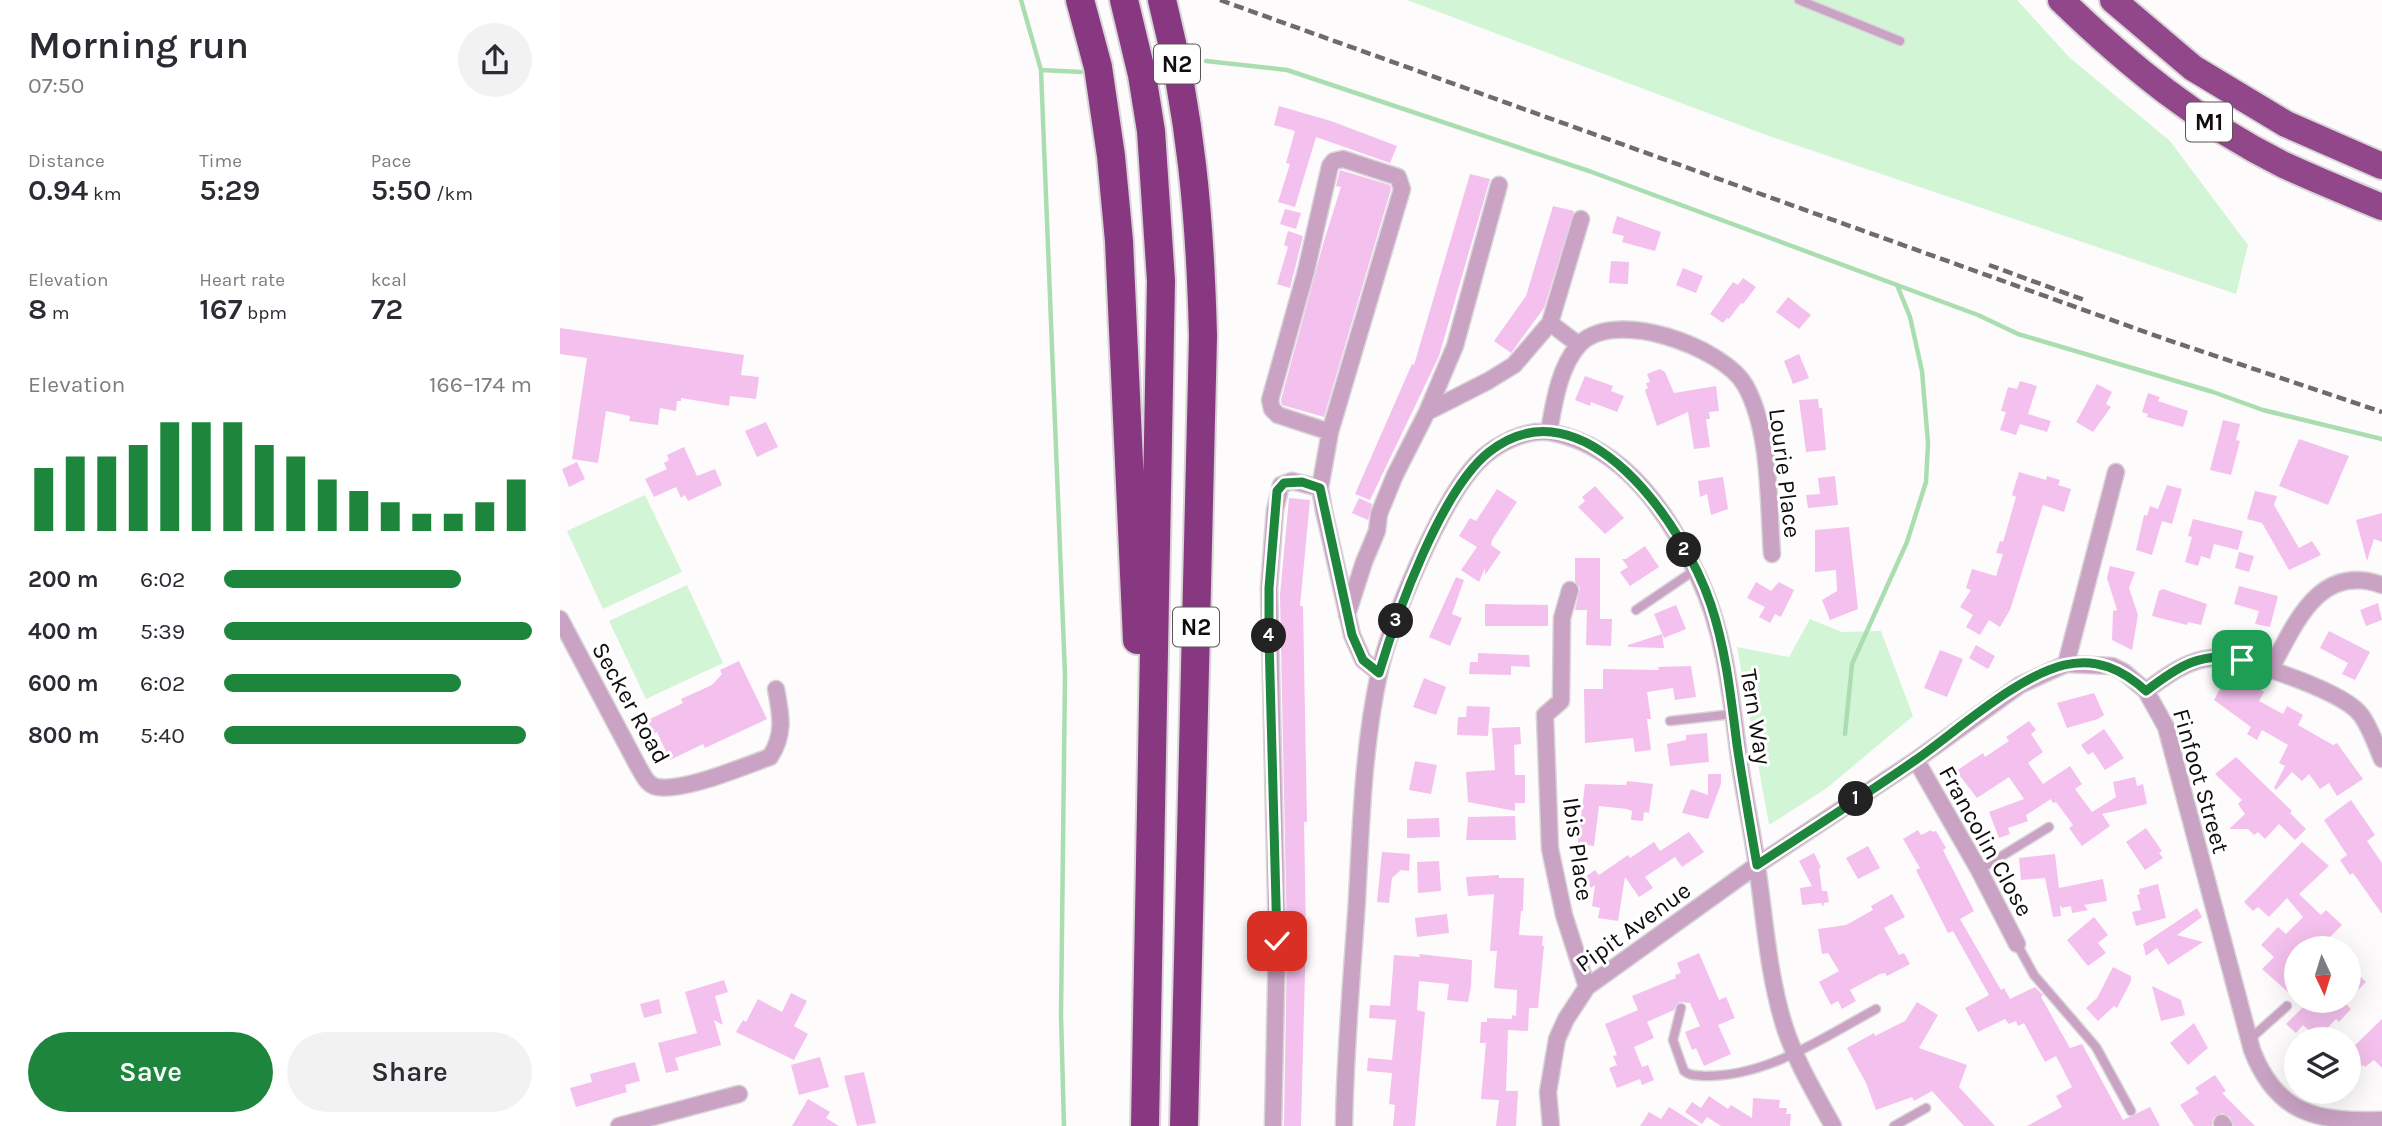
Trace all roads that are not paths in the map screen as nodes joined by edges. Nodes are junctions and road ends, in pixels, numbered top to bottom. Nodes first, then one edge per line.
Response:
1 (1080, 0) edge
2 (1124, 0) edge
3 (1162, 0) edge
4 (1179, 0) edge
5 (1799, 0) edge
6 (2061, 0) edge
7 (2113, 0) edge
8 (1900, 41) dead end
9 (1189, 128) junction
10 (2382, 166) edge
11 (1499, 185) dead end
12 (2382, 207) edge
13 (1581, 219) dead end
14 (1550, 323) junction
15 (1579, 345) junction
16 (1427, 412) junction
17 (1549, 431) junction
18 (1330, 432) junction
19 (2116, 472) dead end
20 (1320, 488) junction
21 (1772, 554) dead end
22 (1695, 570) junction
23 (2382, 585) edge
24 (1570, 590) dead end
25 (1636, 610) dead end
26 (1347, 616) junction
27 (560, 619) edge
28 (2066, 664) junction
29 (2270, 670) junction
30 (1379, 673) junction
31 (776, 689) dead end
32 (2146, 691) junction
33 (1733, 714) junction
34 (1670, 721) dead end
35 (2382, 759) edge
36 (1916, 760) junction
37 (2049, 827) dead end
38 (1757, 865) junction
39 (1979, 870) junction
40 (1149, 933) junction
41 (2017, 944) joint
42 (1587, 987) junction
43 (1682, 1009) dead end
44 (1876, 1009) dead end
45 (2284, 1009) edge
46 (2249, 1040) junction
47 (1795, 1053) junction
48 (739, 1094) dead end
49 (1926, 1108) dead end
50 (2131, 1111) dead end
51 (2382, 1120) edge
52 (619, 1126) edge
53 (1145, 1126) edge
54 (1184, 1126) edge
55 (1273, 1126) edge
56 (1344, 1126) edge
57 (1551, 1126) edge
58 (1833, 1126) edge
59 (1894, 1126) edge

1 - 40 highway
2 - 40 highway, N2
3 - 9 highway, N2
4 - 9 highway
5 - 8 lane
6 - 12 highway, M1
7 - 10 highway, M1
9 - 54 highway, N2
11 - 16 street
13 - 14 street
14 - 15 street
14 - 16 street
15 - 17 street
15 - 21 street, Lourie Place
16 - 26 street
17 - 22 street, Tern Way
17 - 30 street, Tern Way
18 - 18 street
18 - 20 street
19 - 28 street
20 - 26 street
20 - 55 street
22 - 25 lane
22 - 33 street, Tern Way
23 - 29 street
24 - 42 street, Ibis Place
26 - 30 street
27 - 31 street, Secker Road
28 - 32 street, Finfoot Street
28 - 36 street, Finfoot Street
29 - 32 street
29 - 35 street
30 - 56 street, Tern Way
32 - 46 street, Finfoot Street
33 - 34 lane
33 - 38 street, Tern Way
36 - 38 street, Finfoot Street
36 - 39 street, Francolin Close
37 - 39 lane
38 - 42 street, Pipit Avenue
38 - 47 street, Tern Way
39 - 41 street, Francolin Close
40 - 53 highway, N2
41 - 50 lane
42 - 57 street, Pipit Avenue
43 - 47 lane
44 - 47 lane
45 - 46 lane
46 - 51 street, Finfoot Street
47 - 58 street, Tern Way
48 - 52 street
49 - 59 lane

